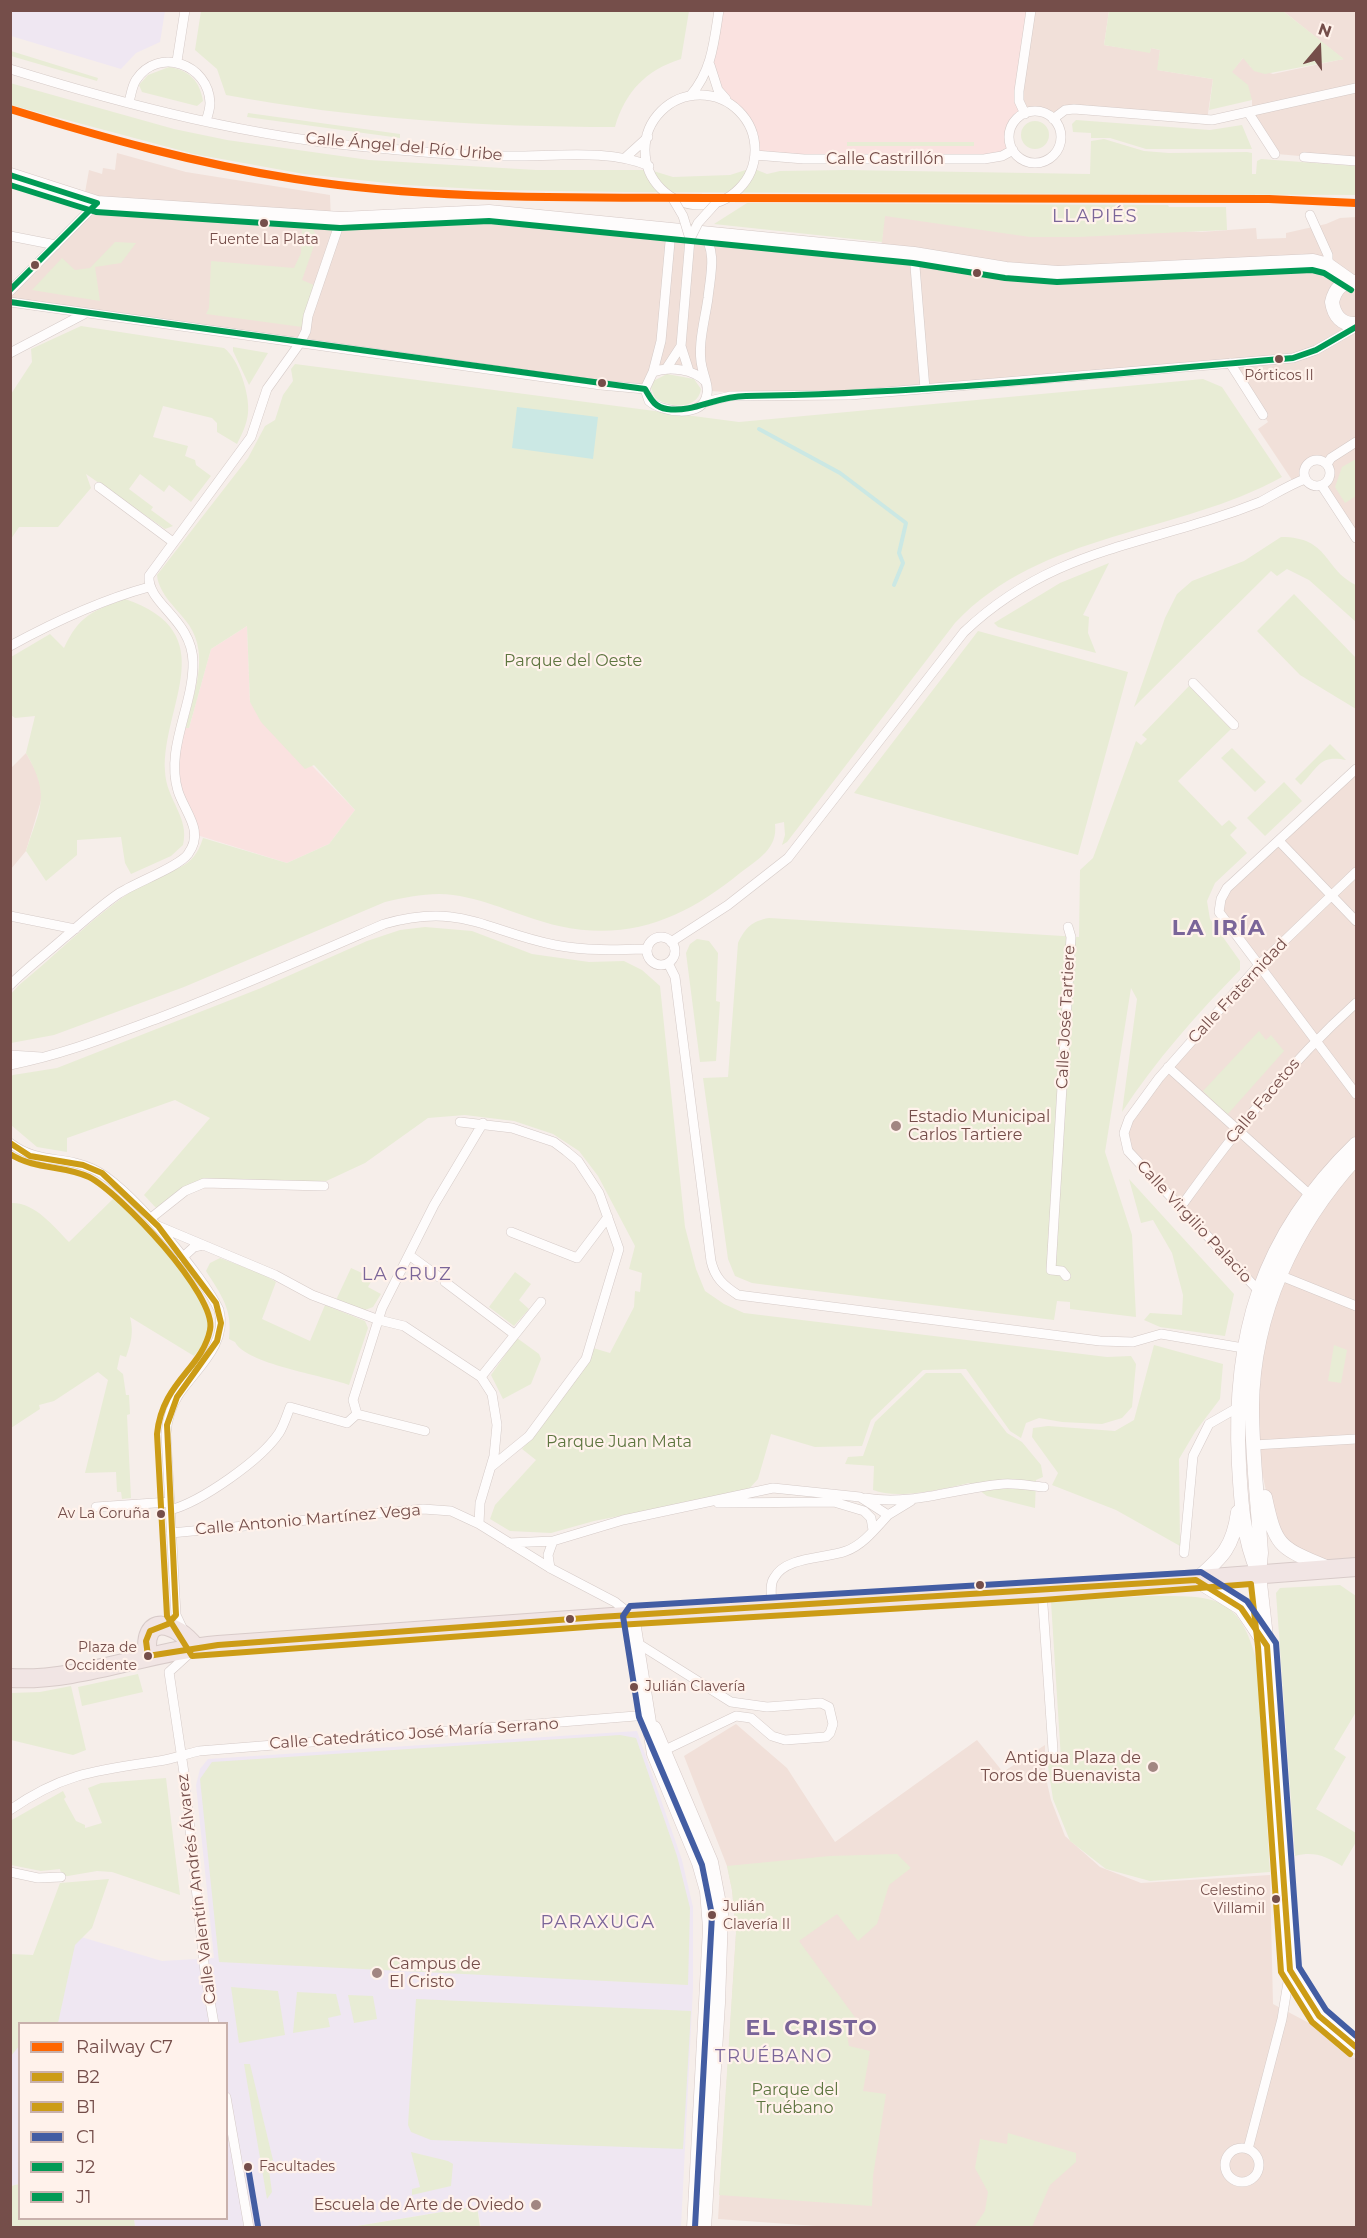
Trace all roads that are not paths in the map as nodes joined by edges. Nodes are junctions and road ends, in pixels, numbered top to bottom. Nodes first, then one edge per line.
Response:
1 (185, 10) edge
2 (719, 10) edge
3 (1031, 10) edge
4 (177, 61) junction
5 (710, 65) junction
6 (10, 69) edge
7 (1356, 88) edge
8 (691, 95) junction
9 (728, 101) junction
10 (129, 102) junction
11 (1248, 112) junction
12 (1025, 114) junction
13 (1053, 119) junction
14 (206, 121) junction
15 (648, 137) junction
16 (1013, 150) junction
17 (1275, 154) dead end
18 (755, 155) junction
19 (626, 157) junction
20 (1304, 157) dead end
21 (1356, 161) edge
22 (649, 168) junction
23 (10, 175) edge
24 (673, 199) junction
25 (97, 203) junction
26 (716, 203) junction
27 (1310, 215) dead end
28 (341, 219) junction
29 (671, 231) junction
30 (10, 236) edge
31 (696, 236) junction
32 (56, 245) junction
33 (914, 254) junction
34 (1328, 265) junction
35 (1354, 282) edge
36 (10, 291) edge
37 (10, 302) edge
38 (84, 314) junction
39 (1356, 325) edge
40 (300, 343) junction
41 (681, 346) junction
42 (10, 353) edge
43 (1230, 363) junction
44 (666, 369) junction
45 (689, 371) junction
46 (653, 372) junction
47 (706, 382) junction
48 (645, 389) junction
49 (925, 389) junction
50 (705, 402) junction
51 (1263, 415) dead end
52 (1356, 442) edge
53 (1327, 464) junction
54 (1305, 479) junction
55 (1322, 486) junction
56 (99, 487) dead end
57 (1356, 538) edge
58 (173, 542) junction
59 (149, 587) junction
60 (10, 646) edge
61 (1193, 683) dead end
62 (1234, 725) dead end
63 (1356, 769) edge
64 (1280, 842) junction
65 (1356, 872) edge
66 (1331, 895) junction
67 (10, 916) edge
68 (1356, 921) edge
69 (54, 924) junction
70 (1068, 927) dead end
71 (75, 929) junction
72 (671, 942) junction
73 (56, 945) junction
74 (647, 950) junction
75 (668, 963) junction
76 (1259, 965) junction
77 (10, 985) edge
78 (1356, 1003) edge
79 (1314, 1041) junction
80 (10, 1055) edge
81 (46, 1059) junction
82 (10, 1065) edge
83 (1168, 1067) junction
84 (1356, 1095) edge
85 (1129, 1119) joint
86 (460, 1122) dead end
87 (483, 1123) junction
88 (1238, 1129) junction
89 (10, 1143) edge
90 (1356, 1144) edge
91 (1356, 1158) edge
92 (324, 1186) dead end
93 (1310, 1195) junction
94 (1180, 1208) junction
95 (608, 1217) junction
96 (151, 1218) junction
97 (158, 1226) junction
98 (511, 1232) dead end
99 (203, 1245) junction
100 (409, 1255) junction
101 (182, 1258) junction
102 (1279, 1275) junction
103 (1066, 1276) dead end
104 (1258, 1290) junction
105 (541, 1302) dead end
106 (1356, 1306) edge
107 (379, 1320) junction
108 (514, 1334) junction
109 (1243, 1348) junction
110 (1258, 1351) junction
111 (481, 1377) junction
112 (1237, 1408) junction
113 (357, 1414) junction
114 (425, 1431) dead end
115 (1356, 1438) edge
116 (1254, 1445) junction
117 (491, 1467) junction
118 (1044, 1487) dead end
119 (773, 1488) junction
120 (1240, 1495) junction
121 (860, 1497) junction
122 (913, 1500) junction
123 (774, 1503) junction
124 (694, 1504) junction
125 (169, 1506) junction
126 (96, 1507) dead end
127 (888, 1515) junction
128 (479, 1524) junction
129 (873, 1530) junction
130 (171, 1533) junction
131 (553, 1541) junction
132 (509, 1543) junction
133 (1184, 1553) dead end
134 (1356, 1567) edge
135 (550, 1568) junction
136 (1328, 1568) junction
137 (1259, 1574) junction
138 (1196, 1580) junction
139 (1042, 1591) junction
140 (772, 1606) junction
141 (632, 1615) junction
142 (172, 1620) junction
143 (190, 1640) junction
144 (634, 1641) junction
145 (1268, 1646) junction
146 (159, 1665) junction
147 (10, 1678) edge
148 (731, 1702) junction
149 (771, 1707) junction
150 (648, 1716) junction
151 (735, 1717) junction
152 (764, 1729) junction
153 (665, 1750) junction
154 (1053, 1750) dead end
155 (181, 1755) junction
156 (27, 1798) junction
157 (10, 1803) edge
158 (10, 1810) edge
159 (10, 1872) edge
160 (61, 1876) dead end
161 (1290, 1970) junction
162 (214, 2022) edge
163 (1356, 2047) edge
164 (228, 2108) edge
165 (1248, 2149) dead end
166 (249, 2228) edge
167 (694, 2228) edge
168 (704, 2228) edge

1 - 4 street
2 - 5 street
3 - 12 street
4 - 10 street
4 - 14 street
5 - 8 street
5 - 9 street
6 - 10 street, Calle Ángel del Río Uribe
7 - 11 street
8 - 9 street
8 - 15 street
9 - 18 street
10 - 14 street, Calle Ángel del Río Uribe
11 - 13 street
11 - 17 street
12 - 13 street
12 - 16 street
13 - 16 street
14 - 19 street, Calle Ángel del Río Uribe
15 - 19 street
15 - 22 street
16 - 18 street, Calle Castrillón
18 - 26 street
19 - 22 street, Calle Ángel del Río Uribe
20 - 21 street
22 - 24 street
23 - 25 main road
24 - 26 street
24 - 31 street, bridge
25 - 28 main road
25 - 32 street
26 - 31 street, bridge
27 - 34 street
28 - 29 main road
28 - 40 street
29 - 31 main road
29 - 46 street
30 - 32 street
31 - 33 main road
31 - 41 street
31 - 47 street
32 - 36 street
33 - 34 main road
33 - 49 street
34 - 35 main road
35 - 39 main road
37 - 38 street
38 - 40 street
38 - 42 street
39 - 43 street
40 - 48 street
40 - 58 street
41 - 44 street
41 - 45 street
43 - 49 street
43 - 51 street
44 - 45 street
44 - 46 street
45 - 47 street
46 - 48 street
47 - 50 street
48 - 50 street
49 - 50 street
52 - 53 street
53 - 54 street
53 - 55 street
54 - 55 street
54 - 72 street
55 - 57 street
56 - 58 street
58 - 59 street
59 - 60 street
59 - 71 street
61 - 62 street
63 - 64 street
64 - 66 street
64 - 76 street
65 - 66 street, Calle Fraternidad
66 - 68 street
66 - 76 street, Calle Fraternidad
67 - 69 street
69 - 71 street
69 - 73 street
70 - 103 street, Calle José Tartiere
71 - 73 street
72 - 74 street
72 - 75 street
73 - 77 street
74 - 75 street
74 - 81 street
75 - 109 street
76 - 79 street
76 - 83 street, Calle Fraternidad
78 - 79 street, Calle Facetos
79 - 84 street
79 - 88 street, Calle Facetos
80 - 81 street
81 - 82 street
83 - 85 street, Calle Fraternidad
83 - 88 street
85 - 94 street, Calle Virgilio Palacio
86 - 87 street
87 - 95 street
87 - 100 street
88 - 93 street
88 - 94 street, Calle Facetos
89 - 96 street
90 - 93 main road
91 - 102 main road
92 - 96 street
93 - 104 main road
94 - 104 street, Calle Virgilio Palacio
95 - 98 street
95 - 117 street
96 - 97 street
97 - 99 street
97 - 101 street
99 - 101 street
99 - 107 street
100 - 107 street
100 - 108 street
101 - 125 street
102 - 106 street, Calle Virgilio Palacio
102 - 110 main road
104 - 109 main road
105 - 108 street
107 - 111 street
107 - 113 street
108 - 111 street
109 - 110 street
109 - 112 main road
110 - 116 main road
111 - 117 street
112 - 120 main road
112 - 133 street
113 - 114 street
113 - 125 street
115 - 116 street
116 - 136 main road
116 - 137 main road
117 - 128 street
118 - 122 street
119 - 121 street
119 - 123 street
119 - 124 street
120 - 137 main road
120 - 138 main road
121 - 122 street
121 - 127 street
122 - 127 street
123 - 124 street
123 - 129 street
124 - 131 street
125 - 126 street
125 - 130 street
127 - 129 street
128 - 130 street, Calle Antonio Martínez Vega
128 - 132 street, Calle Antonio Martínez Vega
129 - 140 street
130 - 142 street
131 - 132 street
131 - 135 street
132 - 135 street, Calle Antonio Martínez Vega
134 - 136 highway
135 - 141 street, Calle Antonio Martínez Vega
136 - 137 highway
137 - 138 highway
137 - 145 main road
138 - 139 highway
138 - 145 main road
139 - 140 highway
139 - 154 street
140 - 141 highway
141 - 143 highway
141 - 144 main road
142 - 143 highway
142 - 146 highway
143 - 146 highway
143 - 146 street
144 - 148 street
144 - 150 main road
145 - 161 main road
146 - 147 highway
146 - 155 street, Calle Valentín Andrés Álvarez
148 - 149 street
148 - 151 street
149 - 152 street
149 - 152 street
150 - 153 main road
150 - 155 street, Calle Catedrático José María Serrano
150 - 167 main road
151 - 152 street
151 - 153 street
153 - 168 main road
155 - 156 street, Calle Catedrático José María Serrano
155 - 162 street, Calle Valentín Andrés Álvarez
156 - 157 street
156 - 158 street
159 - 160 street
161 - 163 main road
161 - 165 street
164 - 166 street

